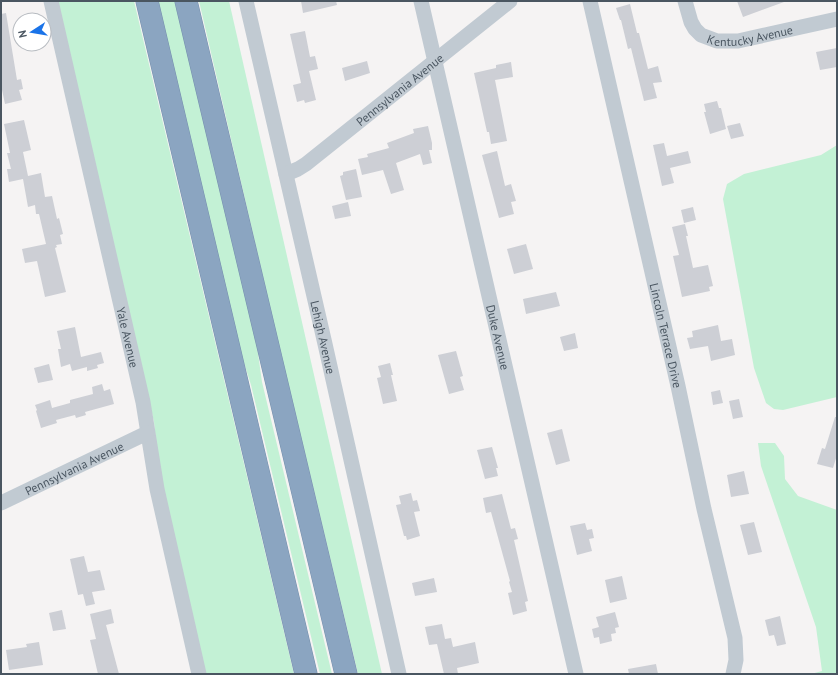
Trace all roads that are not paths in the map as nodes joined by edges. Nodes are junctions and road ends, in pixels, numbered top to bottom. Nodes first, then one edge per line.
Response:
1 (51, 1) edge
2 (147, 1) edge
3 (186, 1) edge
4 (246, 1) edge
5 (422, 1) edge
6 (510, 1) edge
7 (590, 1) edge
8 (685, 1) edge
9 (837, 20) edge
10 (435, 62) junction
11 (286, 174) junction
12 (147, 432) junction
13 (1, 503) edge
14 (733, 672) edge
15 (199, 674) edge
16 (306, 674) edge
17 (346, 674) edge
18 (399, 674) edge
19 (576, 674) edge

1 - 12 street, Yale Avenue
2 - 16 highway
3 - 17 highway
4 - 11 street, Lehigh Avenue
5 - 10 street, Duke Avenue
6 - 10 street, Pennsylvania Avenue
7 - 14 street, Lincoln Terrace Drive
8 - 9 street, Kentucky Avenue
10 - 11 street, Pennsylvania Avenue
10 - 19 street, Duke Avenue
11 - 18 street, Lehigh Avenue
12 - 13 street, Pennsylvania Avenue
12 - 15 street, Yale Avenue

